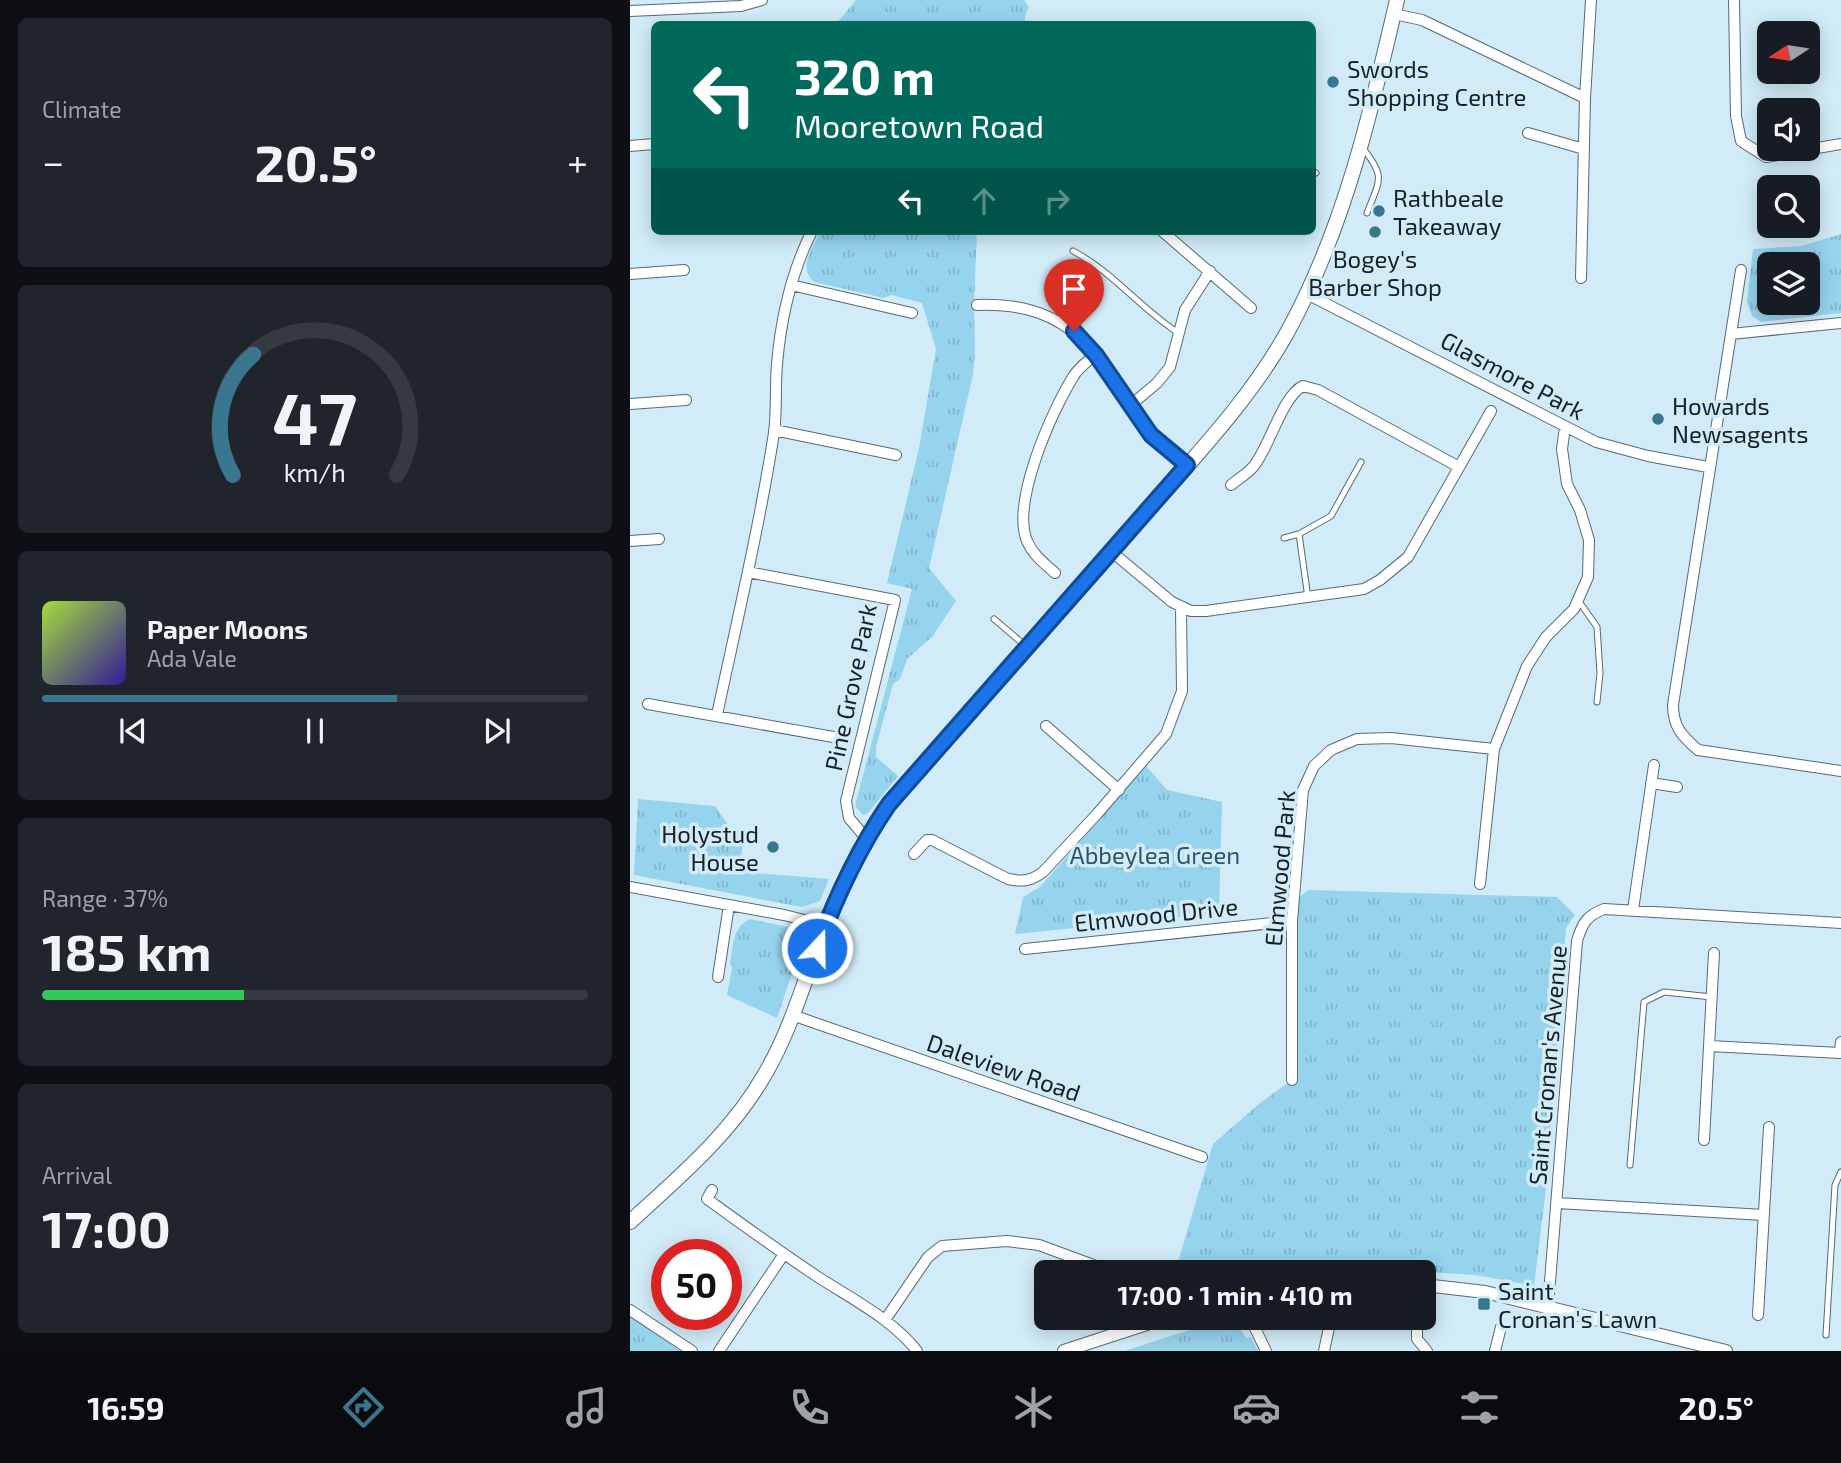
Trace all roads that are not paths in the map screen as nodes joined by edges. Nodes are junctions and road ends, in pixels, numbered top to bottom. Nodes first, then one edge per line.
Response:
1 (762, 0) edge
2 (1591, 0) edge
3 (1734, 0) edge
4 (690, 3) edge
5 (1396, 7) edge
6 (630, 11) edge
7 (1585, 98) junction
8 (1528, 133) dead end
9 (651, 144) edge
10 (1841, 144) edge
11 (1360, 145) junction
12 (630, 146) edge
13 (1584, 149) junction
14 (1367, 213) dead end
15 (809, 235) edge
16 (1167, 235) edge
17 (1073, 251) dead end
18 (684, 270) dead end
19 (1741, 270) dead end
20 (1210, 271) junction
21 (630, 274) edge
22 (1581, 278) dead end
23 (791, 285) junction
24 (1307, 294) junction
25 (976, 306) dead end
26 (1251, 308) dead end
27 (912, 313) dead end
28 (1841, 323) edge
29 (1180, 334) junction
30 (1731, 334) junction
31 (1096, 355) junction
32 (686, 400) dead end
33 (630, 404) edge
34 (1131, 405) junction
35 (1491, 411) dead end
36 (1565, 428) junction
37 (774, 430) junction
38 (896, 455) dead end
39 (1361, 462) dead end
40 (1187, 465) junction
41 (1459, 467) junction
42 (1708, 467) junction
43 (1231, 485) dead end
44 (1299, 534) junction
45 (1284, 538) dead end
46 (659, 539) dead end
47 (630, 541) edge
48 (1112, 552) junction
49 (748, 572) junction
50 (1055, 573) dead end
51 (1307, 598) junction
52 (1578, 600) junction
53 (1181, 607) junction
54 (994, 619) dead end
55 (1027, 647) junction
56 (1597, 702) dead end
57 (648, 704) dead end
58 (717, 715) junction
59 (1046, 726) dead end
60 (839, 738) dead end
61 (1494, 749) junction
62 (1841, 757) edge
63 (1654, 765) dead end
64 (1840, 771) edge
65 (1651, 783) junction
66 (1677, 787) dead end
67 (1119, 790) junction
68 (866, 838) junction
69 (914, 853) dead end
70 (1480, 884) dead end
71 (630, 887) edge
72 (729, 905) junction
73 (1633, 910) junction
74 (1292, 921) junction
75 (1841, 923) edge
76 (825, 925) junction
77 (1025, 949) dead end
78 (1714, 953) dead end
79 (718, 977) dead end
80 (1712, 997) junction
81 (792, 1015) junction
82 (1841, 1042) edge
83 (1710, 1046) junction
84 (1292, 1080) dead end
85 (1769, 1127) dead end
86 (1704, 1140) dead end
87 (1202, 1157) dead end
88 (1630, 1165) dead end
89 (1841, 1172) edge
90 (712, 1191) dead end
91 (1557, 1203) junction
92 (1764, 1214) junction
93 (630, 1222) edge
94 (784, 1254) junction
95 (1080, 1260) edge
96 (1436, 1286) edge
97 (1548, 1307) junction
98 (630, 1310) edge
99 (1758, 1315) dead end
100 (884, 1320) junction
101 (1501, 1327) dead end
102 (1128, 1330) edge
103 (1256, 1330) edge
104 (1328, 1330) edge
105 (1417, 1330) edge
106 (1826, 1335) dead end
107 (692, 1351) edge
108 (719, 1351) edge
109 (918, 1351) edge
110 (1064, 1351) edge
111 (1266, 1351) edge
112 (1324, 1351) edge
113 (1427, 1351) edge
114 (1495, 1351) edge
115 (1726, 1351) edge

1 - 4 street
2 - 7 street
3 - 10 street
4 - 6 street
5 - 7 street
5 - 11 main road
7 - 13 street
8 - 13 street
9 - 12 street
11 - 14 lane
11 - 24 main road
13 - 22 street
15 - 23 street
16 - 20 street
17 - 29 lane
18 - 21 street
19 - 30 street
20 - 26 street
20 - 29 street
23 - 27 street
23 - 37 street
24 - 36 street, Glasmore Park
24 - 40 main road
25 - 31 street
28 - 30 street
29 - 34 street
30 - 42 street
31 - 34 street
31 - 50 street
32 - 33 street
34 - 40 street
35 - 41 street
36 - 42 street, Glasmore Park
36 - 52 street
37 - 38 street
37 - 49 street
39 - 44 lane
40 - 48 main road
41 - 43 street
41 - 51 street
42 - 64 street
44 - 45 lane
44 - 51 lane
46 - 47 street
48 - 53 street
48 - 55 main road
49 - 58 street
49 - 68 street, Pine Grove Park
51 - 53 street
52 - 56 lane
52 - 61 street
53 - 67 street
54 - 55 lane
55 - 68 main road
57 - 58 street
58 - 60 street
59 - 67 street
61 - 70 street
61 - 74 street, Elmwood Park
62 - 64 street
63 - 65 street
65 - 66 street
65 - 73 street
67 - 69 street
68 - 76 main road
71 - 72 street
72 - 76 street
72 - 79 street
73 - 75 street, Saint Cronan's Avenue
73 - 91 street, Saint Cronan's Avenue
74 - 77 street, Elmwood Drive
74 - 84 street, Elmwood Park
76 - 81 main road
78 - 80 street
80 - 83 street
80 - 88 lane
81 - 87 street, Daleview Road
81 - 93 main road
82 - 83 street
83 - 86 street
85 - 92 street
89 - 106 lane
90 - 94 street
91 - 92 street
91 - 97 street, Saint Cronan's Avenue
92 - 99 street
94 - 100 street
94 - 108 street
95 - 100 street
96 - 97 street
97 - 115 street
98 - 107 street
100 - 109 street
101 - 114 street
102 - 110 street
103 - 111 street
104 - 112 street
105 - 113 street

